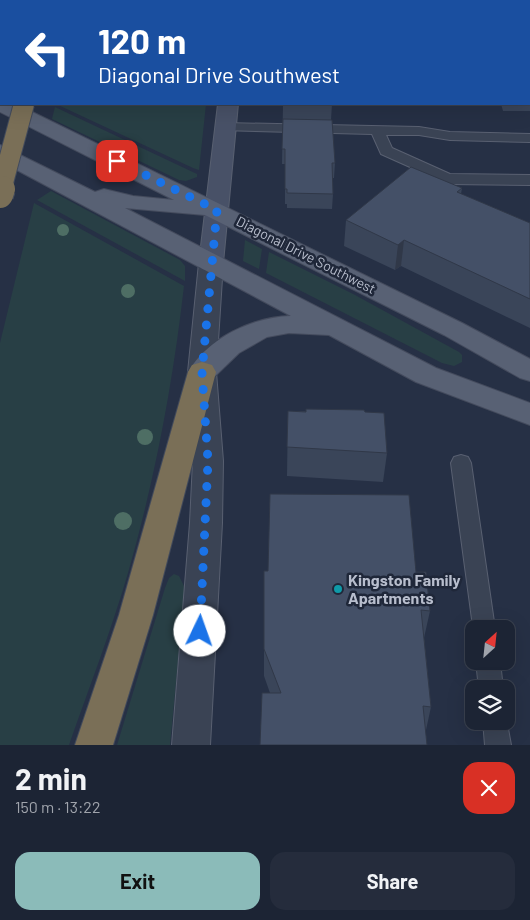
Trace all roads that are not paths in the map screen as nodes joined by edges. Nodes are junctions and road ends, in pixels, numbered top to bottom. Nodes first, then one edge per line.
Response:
1 (2, 105) edge
2 (24, 105) edge
3 (228, 105) edge
4 (225, 127) junction
5 (377, 130) junction
6 (530, 138) edge
7 (0, 152) edge
8 (54, 180) junction
9 (530, 180) edge
10 (0, 195) edge
11 (217, 210) junction
12 (211, 263) junction
13 (340, 330) junction
14 (530, 371) edge
15 (202, 372) junction
16 (530, 414) edge
17 (461, 463) dead end
18 (482, 620) edge
19 (496, 730) edge
20 (94, 745) edge
21 (192, 745) edge
22 (498, 745) edge

1 - 11 main road, Diagonal Drive Southwest
2 - 10 highway, bridge
3 - 4 main road
4 - 5 lane
4 - 11 main road
5 - 6 lane
5 - 9 lane
7 - 8 main road
8 - 11 main road
8 - 12 main road
11 - 12 main road
11 - 14 main road, Diagonal Drive Southwest
12 - 13 main road
12 - 15 street
13 - 15 main road
13 - 16 main road
15 - 20 highway
15 - 21 street
17 - 18 lane
19 - 22 lane

